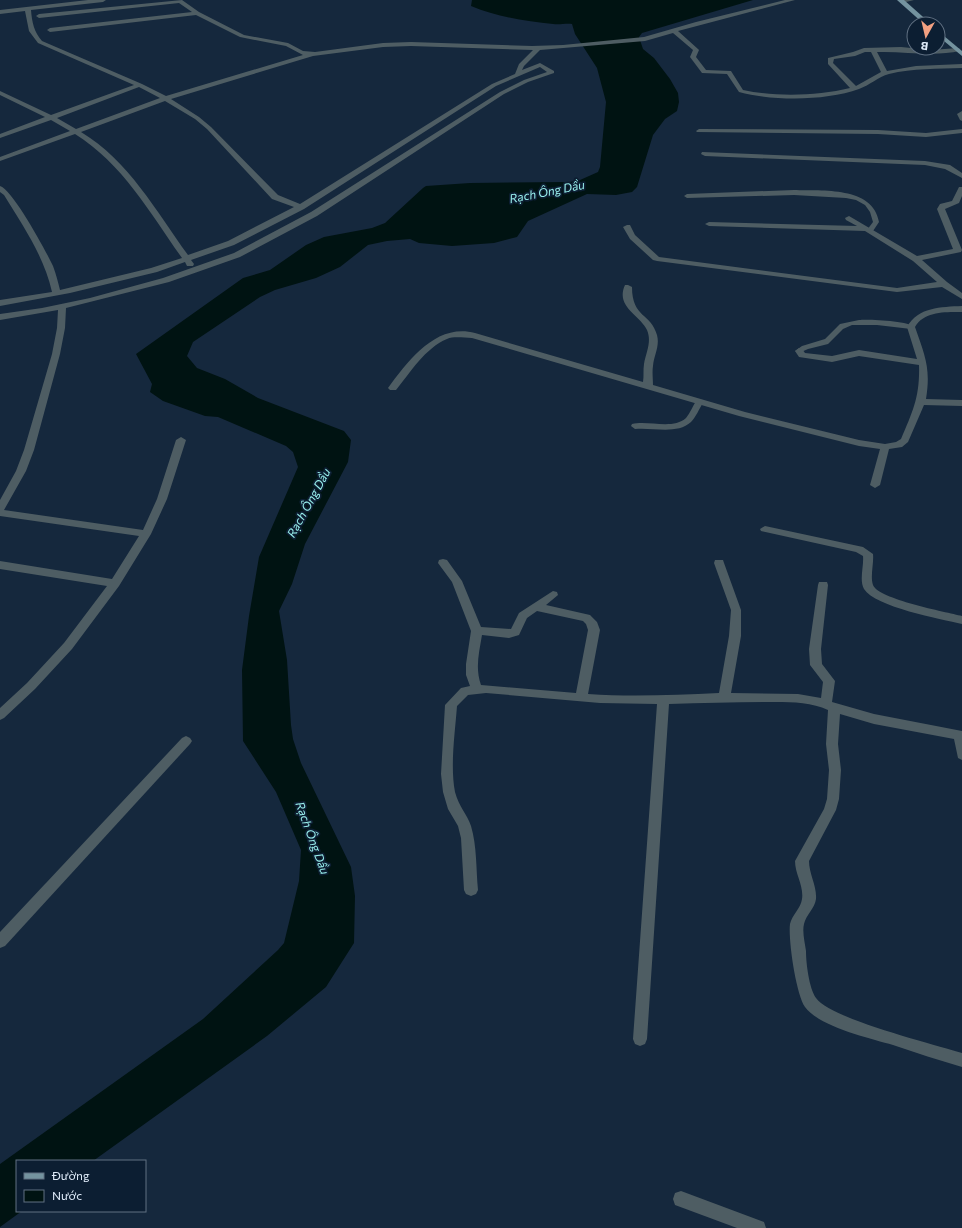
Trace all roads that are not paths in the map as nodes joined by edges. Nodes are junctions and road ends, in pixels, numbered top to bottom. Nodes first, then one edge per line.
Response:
1 (103, 0) edge
2 (792, 0) edge
3 (901, 0) edge
4 (911, 0) edge
5 (188, 7) junction
6 (28, 9) junction
7 (0, 12) edge
8 (197, 13) junction
9 (40, 16) dead end
10 (919, 16) edge
11 (30, 24) junction
12 (50, 30) dead end
13 (673, 30) junction
14 (946, 40) edge
15 (538, 48) junction
16 (873, 50) junction
17 (960, 52) edge
18 (315, 54) junction
19 (962, 66) edge
20 (885, 73) junction
21 (518, 74) junction
22 (140, 85) junction
23 (854, 88) junction
24 (0, 93) edge
25 (166, 98) junction
26 (466, 103) junction
27 (481, 107) junction
28 (962, 113) edge
29 (50, 118) junction
30 (962, 118) edge
31 (76, 131) junction
32 (699, 131) dead end
33 (962, 131) edge
34 (0, 136) edge
35 (705, 154) dead end
36 (0, 159) edge
37 (962, 176) edge
38 (0, 188) edge
39 (962, 189) edge
40 (687, 196) dead end
41 (301, 207) junction
42 (849, 218) dead end
43 (709, 224) dead end
44 (627, 227) dead end
45 (868, 230) junction
46 (960, 252) edge
47 (186, 259) junction
48 (916, 259) junction
49 (194, 270) junction
50 (944, 284) junction
51 (628, 287) dead end
52 (57, 294) junction
53 (962, 297) edge
54 (0, 303) edge
55 (62, 306) junction
56 (962, 309) edge
57 (0, 317) edge
58 (911, 327) junction
59 (799, 351) joint
60 (923, 363) junction
61 (648, 386) junction
62 (393, 388) dead end
63 (921, 402) junction
64 (699, 403) junction
65 (962, 403) edge
66 (635, 426) dead end
67 (181, 440) dead end
68 (885, 447) junction
69 (875, 485) dead end
70 (0, 509) edge
71 (0, 513) edge
72 (765, 529) dead end
73 (146, 534) junction
74 (719, 562) dead end
75 (443, 563) dead end
76 (0, 565) edge
77 (115, 583) junction
78 (823, 585) dead end
79 (553, 595) dead end
80 (535, 607) junction
81 (962, 620) edge
82 (477, 631) junction
83 (477, 689) junction
84 (581, 697) junction
85 (724, 697) junction
86 (663, 700) junction
87 (830, 706) junction
88 (0, 715) edge
89 (961, 736) edge
90 (186, 741) dead end
91 (962, 755) edge
92 (471, 890) dead end
93 (0, 942) edge
94 (640, 1039) dead end
95 (962, 1060) edge
96 (681, 1199) dead end
97 (758, 1228) edge

1 - 6 street
2 - 13 street
3 - 4 lane
3 - 10 main road
5 - 8 street
5 - 9 street
5 - 11 street
6 - 7 street
6 - 11 street
8 - 12 street
8 - 18 street
11 - 22 street
13 - 15 street
13 - 23 street
14 - 17 main road
15 - 18 street
15 - 21 street
16 - 17 street
16 - 20 street
16 - 23 street
18 - 25 street
19 - 20 street
20 - 23 street
21 - 26 street
21 - 27 street
22 - 25 street
22 - 29 street
24 - 29 street
25 - 31 street
25 - 41 street
26 - 27 street
26 - 41 street
27 - 49 street
28 - 30 street
29 - 31 street
29 - 34 street
31 - 36 street
31 - 47 street
32 - 33 street
35 - 37 street
38 - 52 street
39 - 46 street
40 - 45 lane
41 - 47 street
42 - 45 street
43 - 45 street
44 - 50 street
45 - 48 street
46 - 48 street
47 - 49 street
47 - 52 street
48 - 50 street
49 - 55 street
50 - 53 street
51 - 61 street
52 - 54 street
55 - 57 street
55 - 70 street
56 - 58 street
58 - 59 lane
58 - 60 street
59 - 60 street
60 - 63 street
61 - 62 street
61 - 64 street
63 - 65 street
63 - 68 street
64 - 66 lane
64 - 68 street
67 - 73 street
68 - 69 street
71 - 73 street
72 - 81 street
73 - 77 street
74 - 85 street
75 - 82 street
76 - 77 street
77 - 88 street
78 - 87 street
79 - 80 street
80 - 82 street
80 - 84 street
82 - 83 street
83 - 84 street
83 - 92 street
84 - 86 street
85 - 86 street
85 - 87 street
86 - 94 street
87 - 89 street
87 - 95 street
89 - 91 street
90 - 93 street
96 - 97 street

